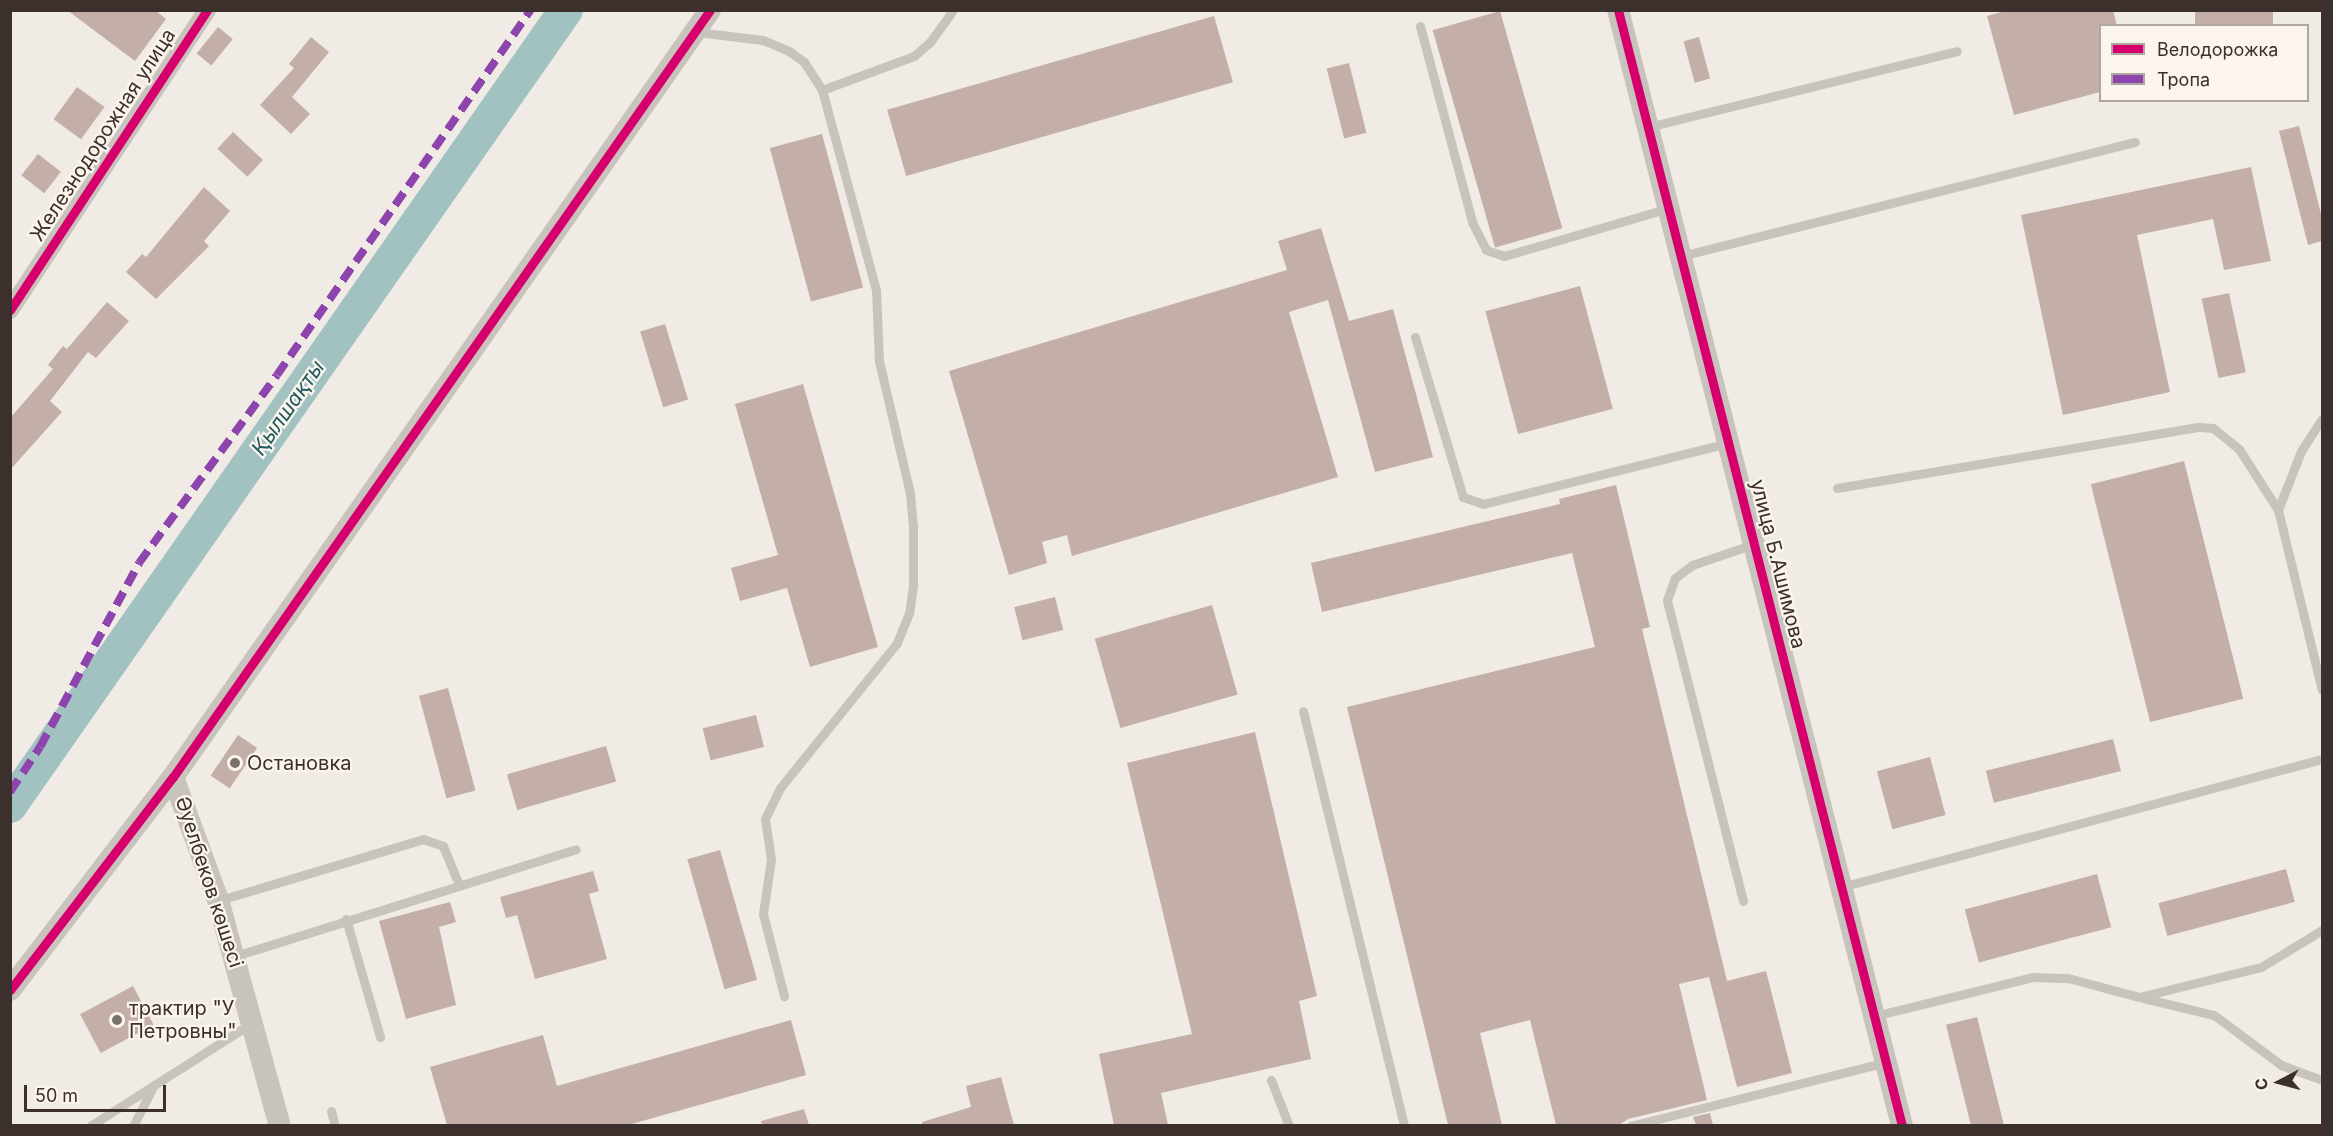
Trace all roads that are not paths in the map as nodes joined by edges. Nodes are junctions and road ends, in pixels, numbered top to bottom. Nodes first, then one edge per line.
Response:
1 (207, 10) edge
2 (710, 10) edge
3 (953, 10) edge
4 (1618, 10) edge
5 (1420, 26) dead end
6 (695, 32) junction
7 (1958, 51) dead end
8 (822, 90) junction
9 (1648, 127) junction
10 (2135, 142) dead end
11 (1669, 208) junction
12 (1681, 256) junction
13 (10, 310) edge
14 (1415, 337) dead end
15 (2322, 419) edge
16 (1728, 443) junction
17 (1837, 488) dead end
18 (2278, 510) junction
19 (1754, 544) junction
20 (2322, 690) edge
21 (1303, 711) dead end
22 (2322, 759) edge
23 (173, 777) junction
24 (576, 849) dead end
25 (459, 885) junction
26 (1841, 887) junction
27 (219, 900) junction
28 (1743, 901) dead end
29 (346, 919) junction
30 (2322, 930) edge
31 (235, 956) junction
32 (10, 990) edge
33 (784, 996) dead end
34 (2139, 997) junction
35 (1874, 1016) junction
36 (252, 1022) junction
37 (380, 1037) dead end
38 (1886, 1062) junction
39 (1271, 1080) dead end
40 (2322, 1080) edge
41 (155, 1083) junction
42 (331, 1112) dead end
43 (90, 1125) edge
44 (133, 1125) edge
45 (280, 1125) edge
46 (335, 1125) edge
47 (1288, 1125) edge
48 (1404, 1125) edge
49 (1630, 1125) edge
50 (1901, 1125) edge

1 - 13 street, Железнодорожная улица
2 - 6 street
3 - 8 lane
4 - 9 street, улица Б.Ашимова
5 - 11 lane
6 - 8 lane
6 - 23 street
7 - 9 lane
8 - 33 lane
9 - 11 street, улица Б.Ашимова
10 - 12 lane
11 - 12 street, улица Б.Ашимова
12 - 16 street, улица Б.Ашимова
14 - 16 lane
15 - 18 lane
16 - 19 street, улица Б.Ашимова
17 - 18 lane
18 - 20 lane
19 - 26 street, улица Б.Ашимова
19 - 28 lane
21 - 48 lane
22 - 26 lane
23 - 27 street, Әуелбеков көшесі
23 - 32 street
24 - 25 lane
25 - 27 lane
25 - 29 lane
26 - 35 street, улица Б.Ашимова
27 - 31 street, Әуелбеков көшесі
29 - 31 lane
29 - 37 lane
30 - 34 lane
31 - 36 street, Әуелбеков көшесі
34 - 35 lane
34 - 40 lane
35 - 38 street, улица Б.Ашимова
36 - 41 lane
36 - 45 street, Әуелбеков көшесі
38 - 49 lane
38 - 50 street, улица Б.Ашимова
39 - 47 lane
41 - 43 lane
41 - 44 lane
42 - 46 lane

